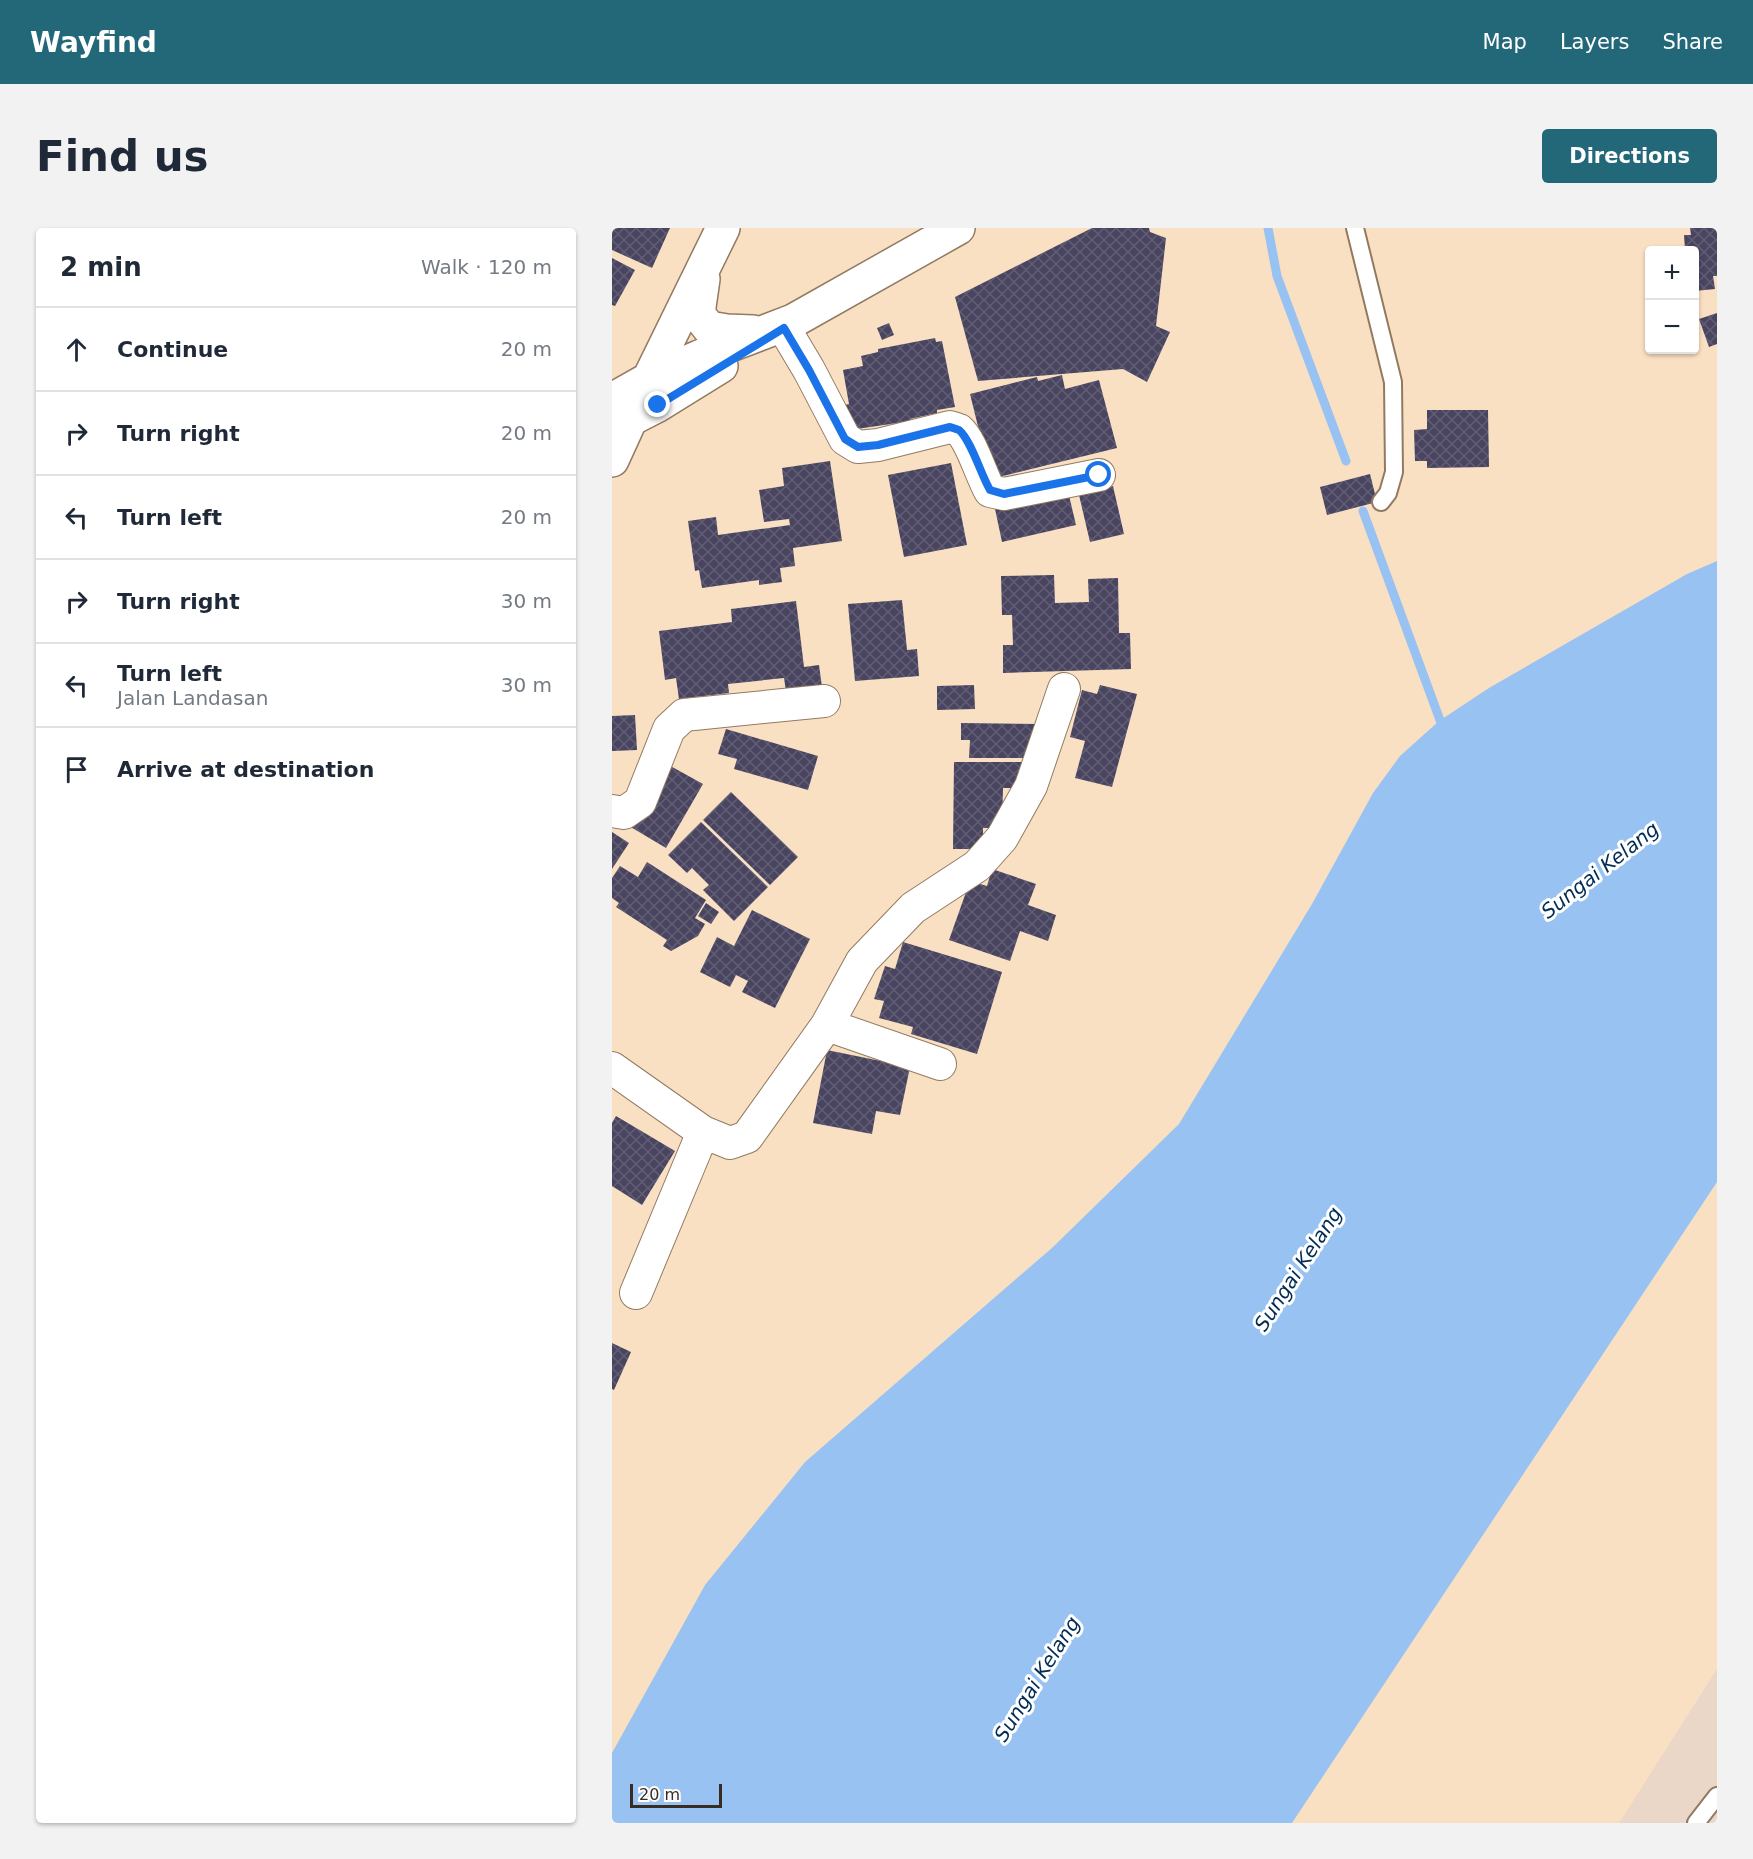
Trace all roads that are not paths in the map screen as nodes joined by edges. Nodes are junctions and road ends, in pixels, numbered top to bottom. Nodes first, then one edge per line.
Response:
1 (723, 228) edge
2 (958, 228) edge
3 (1355, 228) edge
4 (705, 265) junction
5 (780, 327) junction
6 (649, 380) junction
7 (619, 415) edge
8 (612, 460) edge
9 (1099, 475) dead end
10 (1381, 502) dead end
11 (1064, 689) dead end
12 (824, 701) dead end
13 (612, 811) edge
14 (828, 1025) junction
15 (940, 1064) dead end
16 (612, 1068) edge
17 (703, 1132) junction
18 (636, 1293) dead end
19 (1717, 1796) edge
20 (1696, 1823) edge

1 - 4 street
2 - 5 street
3 - 10 lane
4 - 5 street
4 - 6 street
5 - 6 street
5 - 7 street
5 - 9 street
6 - 7 street
7 - 8 street
11 - 14 street
12 - 13 street
14 - 15 street
14 - 17 street
16 - 17 street
17 - 18 street
19 - 20 lane

